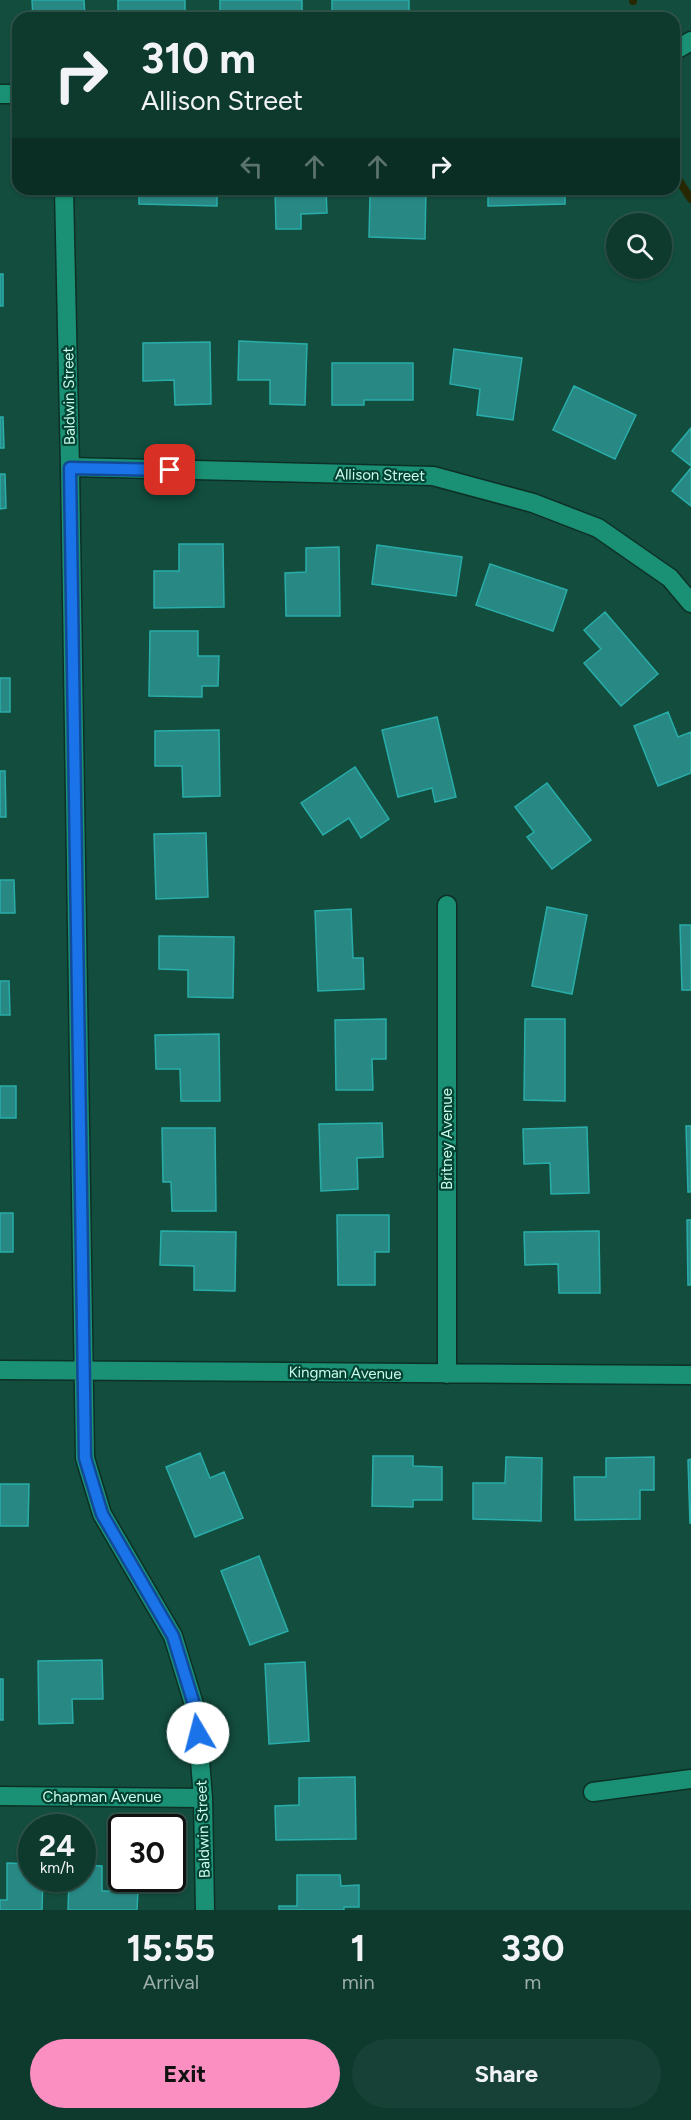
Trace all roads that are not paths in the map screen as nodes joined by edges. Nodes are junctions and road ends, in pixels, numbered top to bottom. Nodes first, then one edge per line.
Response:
1 (64, 195) edge
2 (70, 468) junction
3 (691, 603) edge
4 (447, 905) dead end
5 (0, 1370) edge
6 (85, 1370) junction
7 (447, 1374) junction
8 (691, 1375) edge
9 (691, 1779) edge
10 (593, 1792) dead end
11 (0, 1796) edge
12 (203, 1798) junction
13 (205, 1910) edge

1 - 2 street, Baldwin Street
2 - 3 street, Allison Street
2 - 6 street, Baldwin Street
4 - 7 street, Britney Avenue
5 - 6 street, Kingman Avenue
6 - 7 street, Kingman Avenue
6 - 12 street, Baldwin Street
7 - 8 street, Kingman Avenue
9 - 10 street
11 - 12 street, Chapman Avenue
12 - 13 street, Baldwin Street

